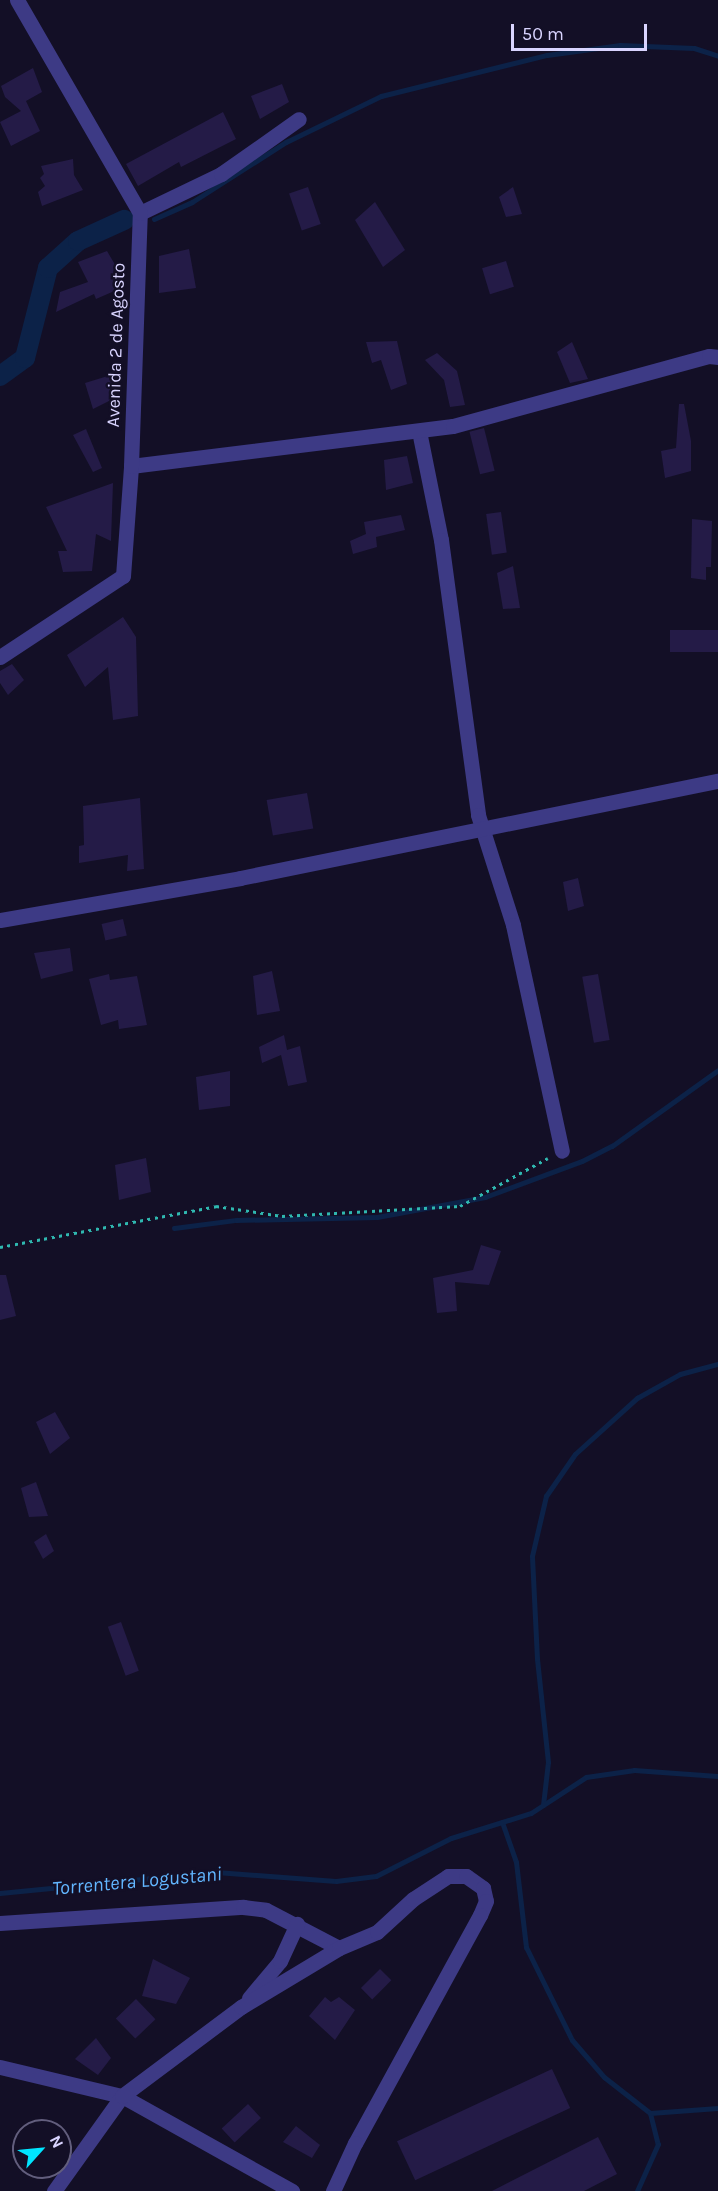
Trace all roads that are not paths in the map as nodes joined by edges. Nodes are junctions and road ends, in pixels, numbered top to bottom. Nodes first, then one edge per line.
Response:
1 (17, 0) edge
2 (299, 119) dead end
3 (140, 213) junction
4 (718, 357) edge
5 (419, 432) junction
6 (131, 466) junction
7 (0, 657) edge
8 (718, 781) edge
9 (482, 831) junction
10 (0, 920) edge
11 (562, 1151) road end
12 (0, 1923) edge
13 (297, 1924) junction
14 (339, 1948) junction
15 (241, 2007) junction
16 (0, 2067) edge
17 (122, 2096) junction
18 (54, 2191) edge
19 (291, 2191) edge
20 (333, 2191) edge

1 - 3 street
2 - 3 street
3 - 6 street, Avenida 2 de Agosto
4 - 5 street
5 - 6 street
5 - 9 street
6 - 7 street, Avenida 2 de Agosto
8 - 9 street
9 - 10 street
9 - 11 street
12 - 13 street
13 - 14 street
13 - 15 street
14 - 15 street
14 - 20 street
15 - 17 street
16 - 17 street
17 - 18 street
17 - 19 street

